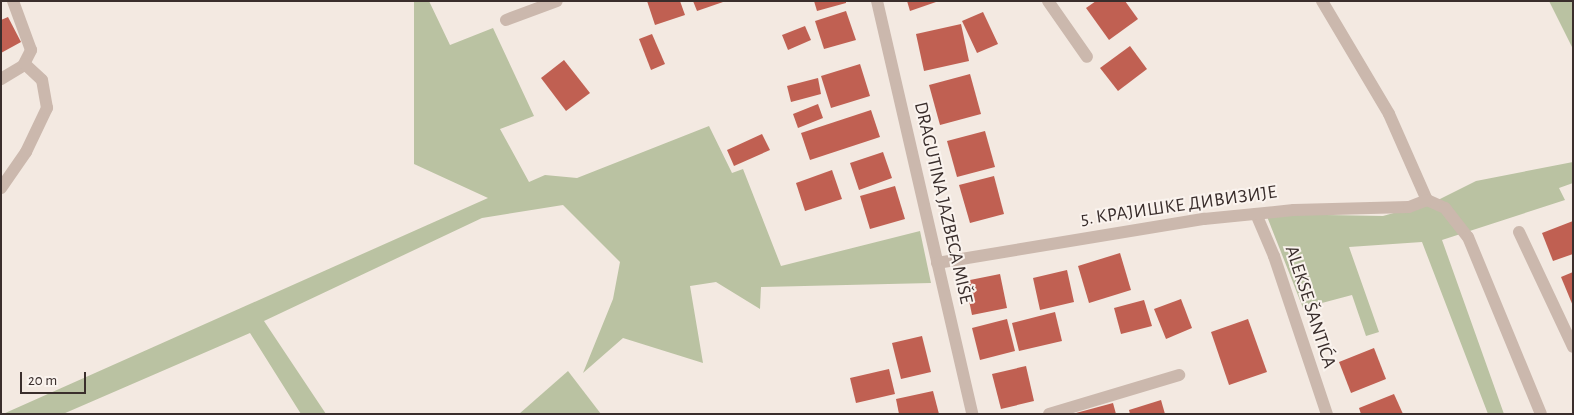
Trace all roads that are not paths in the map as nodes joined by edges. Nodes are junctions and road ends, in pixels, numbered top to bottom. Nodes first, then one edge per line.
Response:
1 (13, 1) edge
2 (557, 1) edge
3 (877, 1) edge
4 (1048, 1) edge
5 (1322, 1) edge
6 (506, 20) dead end
7 (1087, 57) dead end
8 (25, 64) junction
9 (1, 79) edge
10 (1, 188) edge
11 (1427, 200) junction
12 (1256, 214) junction
13 (1519, 232) dead end
14 (937, 263) junction
15 (1573, 347) edge
16 (1179, 374) dead end
17 (972, 414) edge
18 (1049, 414) edge
19 (1327, 414) edge
20 (1541, 414) edge

1 - 8 street
2 - 6 street
3 - 14 street, DRAGUTINA JAZBECA MIŠE
4 - 7 street
5 - 11 street
8 - 9 street
8 - 10 street
11 - 12 street, 5. КРАЈИШКЕ ДИВИЗИЈЕ
11 - 20 street
12 - 14 street, 5. КРАЈИШКЕ ДИВИЗИЈЕ
12 - 19 street, ALEKSE ŠANTIĆA
13 - 15 street
14 - 17 street, DRAGUTINA JAZBECA MIŠE
16 - 18 street

